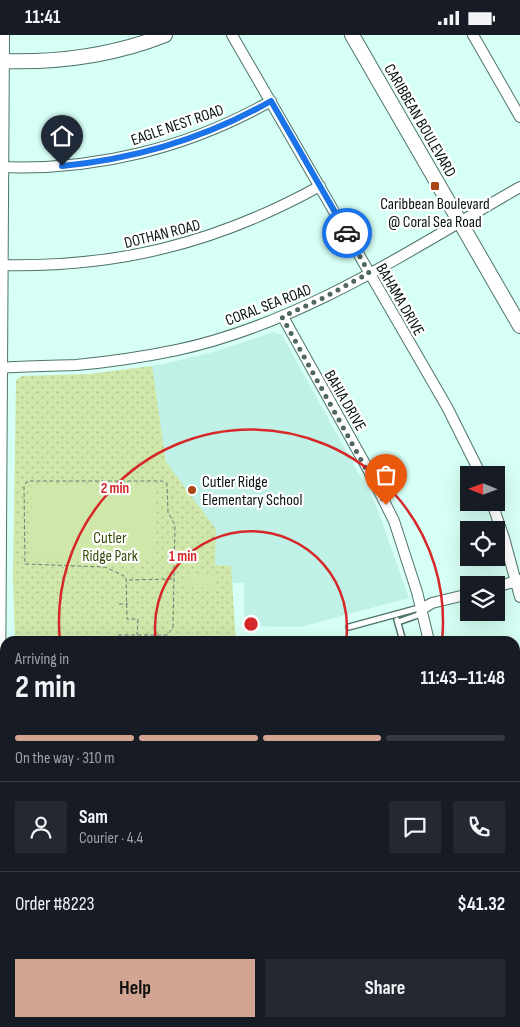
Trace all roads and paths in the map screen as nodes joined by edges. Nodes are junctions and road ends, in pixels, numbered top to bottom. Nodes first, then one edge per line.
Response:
1 (4, 35) edge
2 (165, 35) edge
3 (232, 35) edge
4 (352, 35) edge
5 (473, 35) edge
6 (2, 61) edge
7 (271, 101) junction
8 (520, 117) edge
9 (2, 167) edge
10 (320, 187) junction
11 (520, 187) edge
12 (460, 221) junction
13 (2, 265) edge
14 (369, 273) junction
15 (282, 317) junction
16 (520, 326) edge
17 (1, 368) edge
18 (476, 466) edge
19 (495, 511) edge
20 (0, 561) edge
21 (173, 579) junction
22 (128, 580) junction
23 (518, 581) edge
24 (505, 585) edge
25 (460, 596) edge
26 (520, 597) edge
27 (119, 604) dead end
28 (128, 604) junction
29 (422, 609) junction
30 (396, 614) junction
31 (398, 622) junction
32 (349, 627) dead end
33 (118, 635) dead end
34 (137, 635) junction
35 (402, 636) edge
36 (428, 636) edge
37 (0, 704) edge

1 - 6 street
2 - 6 street
3 - 7 street, BAHAMA DRIVE
4 - 12 street, CARIBBEAN BOULEVARD
5 - 8 street
6 - 9 street
7 - 9 street, EAGLE NEST ROAD
7 - 10 street, BAHAMA DRIVE
9 - 13 street
10 - 13 street, DOTHAN ROAD
10 - 14 street, BAHAMA DRIVE
11 - 12 street, CORAL SEA ROAD
12 - 14 street, CORAL SEA ROAD
12 - 16 street, CARIBBEAN BOULEVARD
13 - 17 street
14 - 15 street, CORAL SEA ROAD
14 - 18 street, BAHAMA DRIVE
15 - 17 street, CORAL SEA ROAD
15 - 29 street, BAHIA DRIVE
17 - 20 street
19 - 23 street
20 - 37 street
21 - 22 path
21 - 22 path
21 - 34 path
22 - 28 path
23 - 24 street
23 - 26 street
25 - 29 street
27 - 28 path
28 - 34 path
29 - 30 lane
29 - 31 lane
29 - 36 street, BAHIA DRIVE
30 - 31 lane
30 - 32 lane
31 - 35 lane
33 - 34 path

